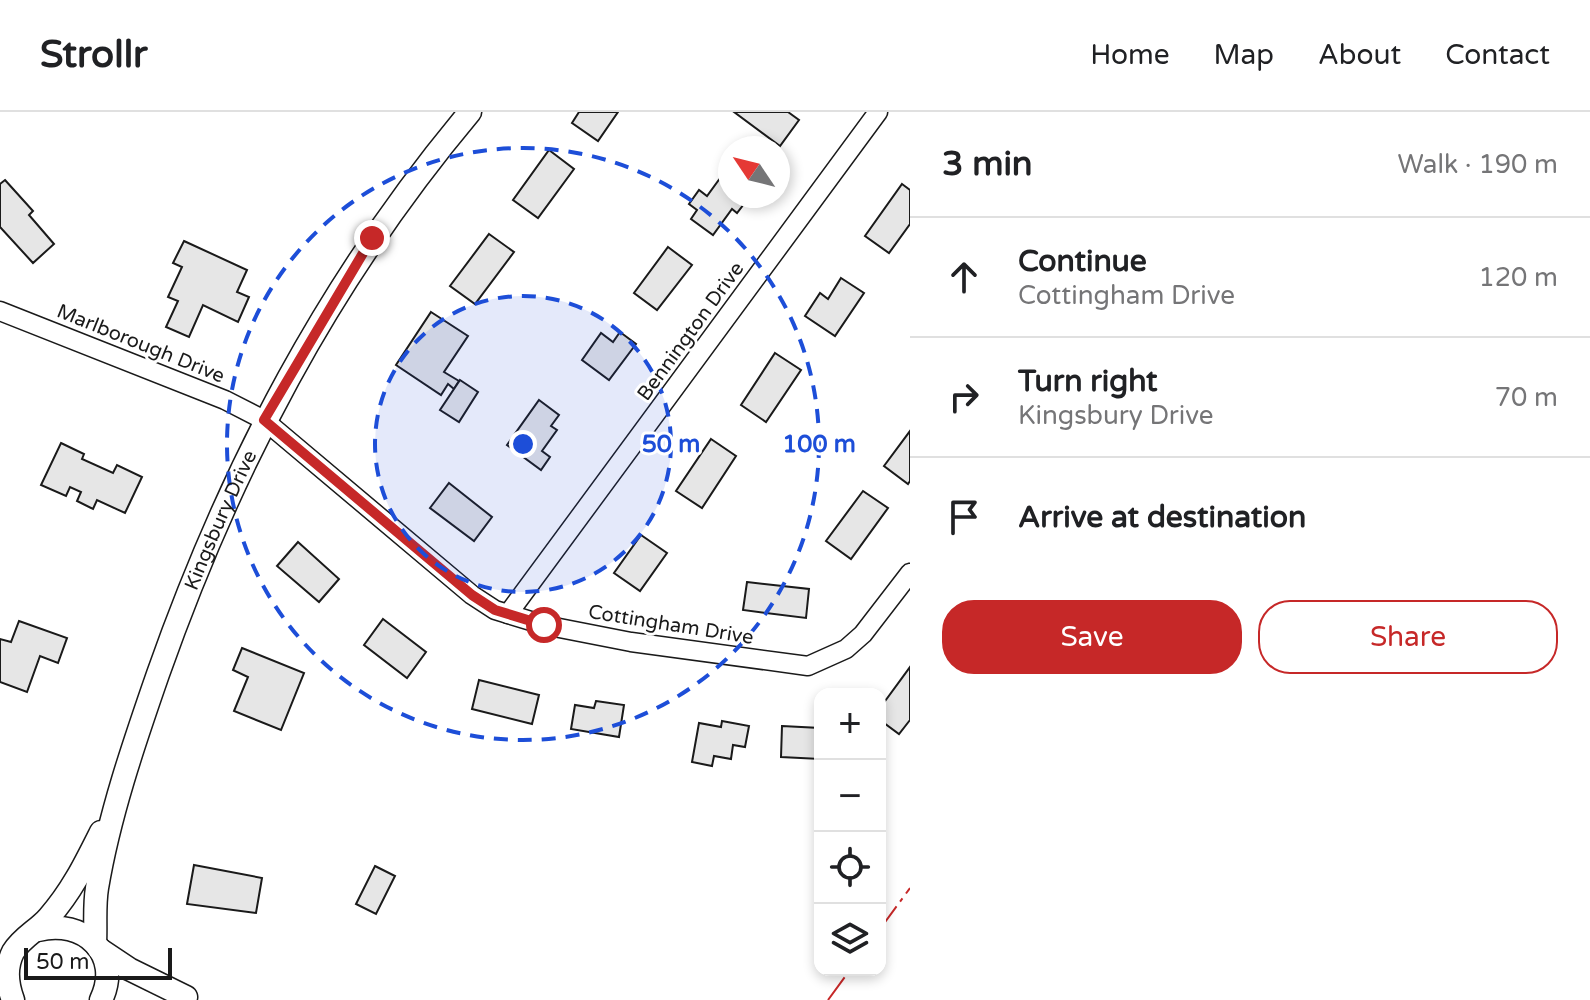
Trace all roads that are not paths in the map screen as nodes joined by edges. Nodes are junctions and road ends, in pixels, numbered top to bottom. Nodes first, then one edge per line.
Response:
1 (470, 112) edge
2 (878, 112) edge
3 (0, 311) edge
4 (264, 420) junction
5 (910, 573) edge
6 (508, 614) junction
7 (120, 791) junction
8 (35, 931) junction
9 (0, 944) edge
10 (97, 946) junction
11 (8, 996) edge
12 (186, 997) junction
13 (101, 1000) edge
14 (157, 1000) edge
15 (209, 1000) edge

1 - 4 street, Kingsbury Drive
2 - 6 street, Bennington Drive
3 - 4 street, Marlborough Drive
4 - 6 street, Cottingham Drive
4 - 7 street, Kingsbury Drive
5 - 6 street, Cottingham Drive
7 - 8 street, Kingsbury Drive
7 - 10 street, Kingsbury Drive
8 - 9 street
8 - 10 street
8 - 11 street, Kingsbury Drive
10 - 12 street
10 - 13 street, Kingsbury Drive
12 - 14 street
12 - 15 street

